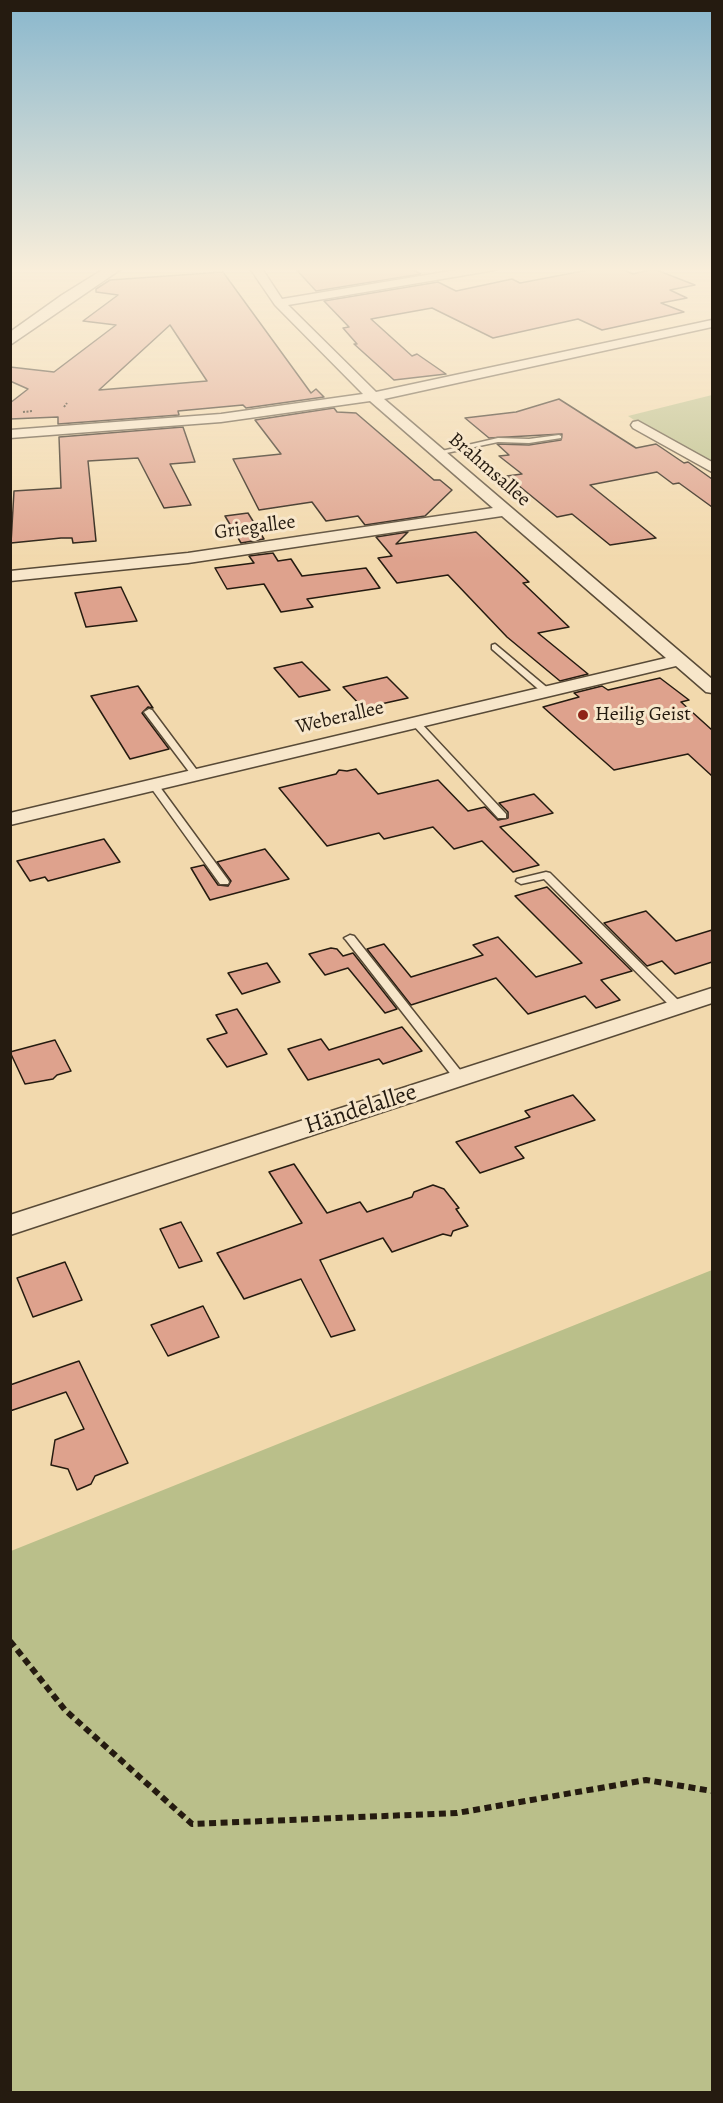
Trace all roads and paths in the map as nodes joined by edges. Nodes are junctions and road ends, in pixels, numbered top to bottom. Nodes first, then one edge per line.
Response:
1 (341, 365) edge
2 (523, 365) edge
3 (373, 397) junction
4 (68, 403) dead end
5 (64, 407) dead end
6 (33, 411) dead end
7 (23, 412) dead end
8 (638, 425) dead end
9 (10, 434) edge
10 (559, 437) dead end
11 (437, 453) junction
12 (712, 468) edge
13 (504, 511) junction
14 (10, 576) edge
15 (495, 647) dead end
16 (680, 660) junction
17 (712, 688) edge
18 (547, 692) junction
19 (149, 712) dead end
20 (416, 723) junction
21 (196, 775) junction
22 (154, 785) junction
23 (502, 816) dead end
24 (10, 819) edge
25 (520, 881) dead end
26 (224, 882) dead end
27 (350, 938) dead end
28 (712, 995) edge
29 (677, 1006) junction
30 (460, 1078) junction
31 (10, 1225) edge
32 (10, 1641) edge
33 (712, 1791) edge

1 - 3 street, Brahmsallee
2 - 3 street
3 - 9 street
3 - 11 street, Brahmsallee
4 - 5 path
6 - 7 path
8 - 12 street
10 - 11 lane
11 - 13 street, Brahmsallee
13 - 14 street, Griegallee
13 - 16 street, Brahmsallee
15 - 18 lane
16 - 17 street, Brahmsallee
16 - 18 street, Weberallee
18 - 20 street, Weberallee
19 - 21 lane
20 - 21 street, Weberallee
20 - 23 lane
21 - 22 street, Weberallee
22 - 24 street, Weberallee
22 - 26 lane
25 - 29 lane
27 - 30 lane
28 - 29 street, Händelallee
29 - 30 street, Händelallee
30 - 31 street, Händelallee
32 - 33 path

